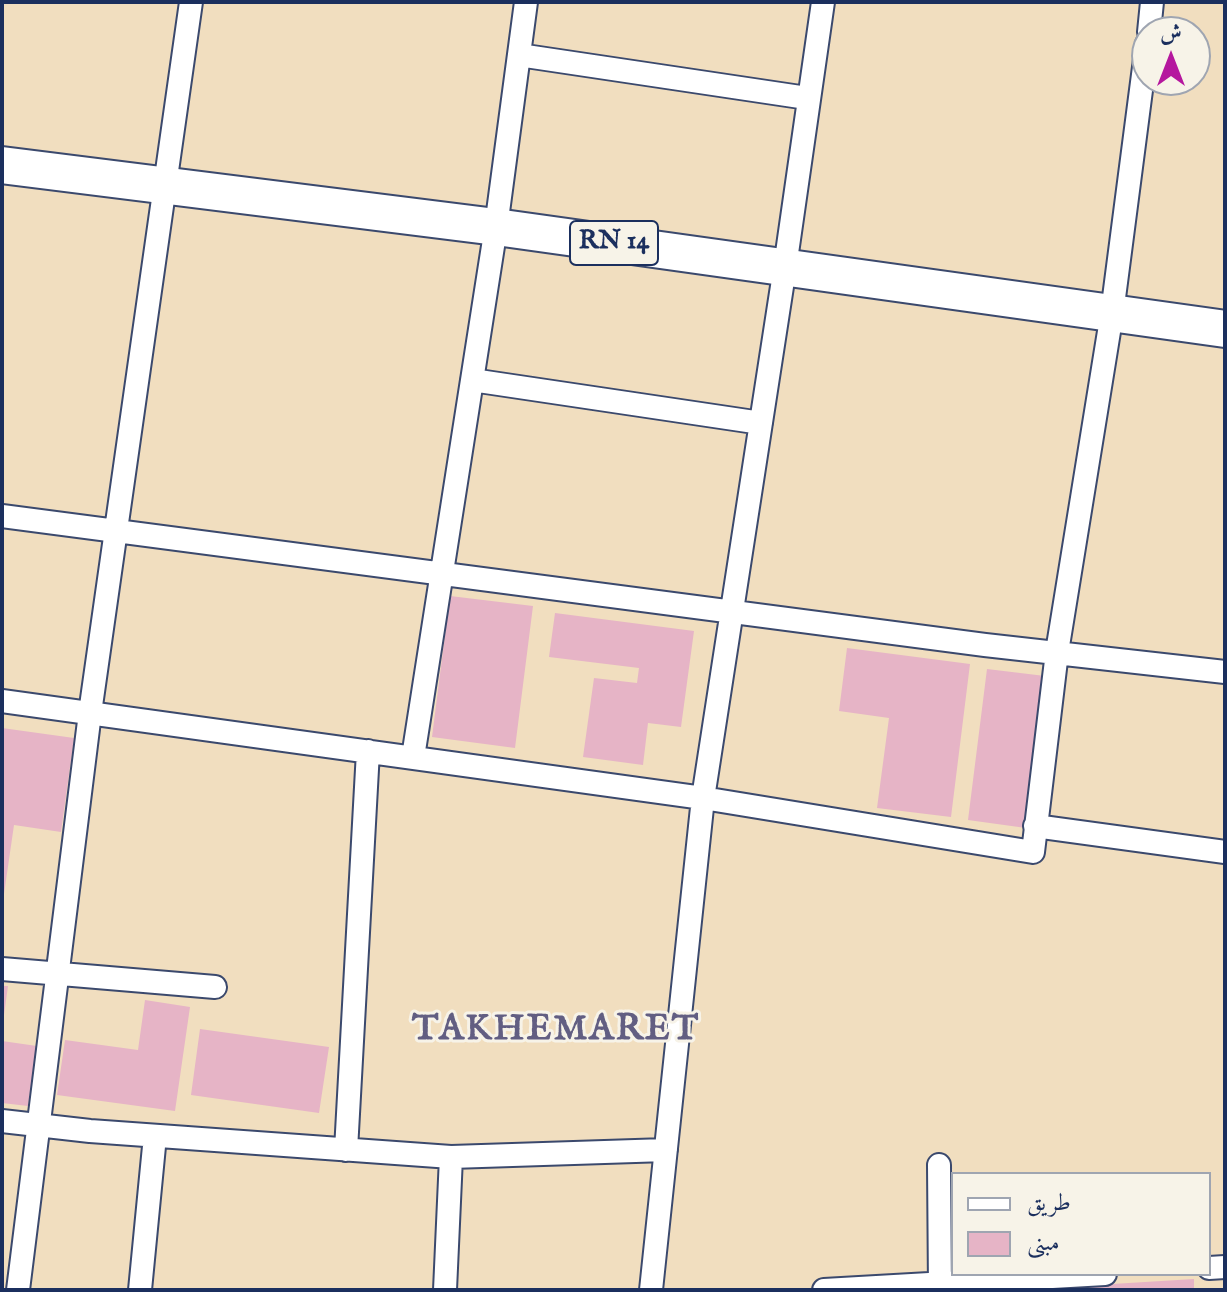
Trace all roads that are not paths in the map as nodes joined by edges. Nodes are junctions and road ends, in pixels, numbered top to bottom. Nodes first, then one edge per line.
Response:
1 (191, 2) edge
2 (526, 2) edge
3 (823, 2) edge
4 (519, 55) junction
5 (1140, 96) edge
6 (807, 98) junction
7 (2, 165) edge
8 (165, 186) junction
9 (496, 227) junction
10 (785, 267) junction
11 (1112, 313) junction
12 (1225, 329) edge
13 (472, 380) junction
14 (761, 423) junction
15 (2, 516) edge
16 (117, 531) junction
17 (441, 574) junction
18 (731, 612) junction
19 (1057, 652) junction
20 (1225, 672) edge
21 (2, 701) edge
22 (90, 713) junction
23 (368, 751) junction
24 (413, 757) junction
25 (703, 798) junction
26 (1035, 826) junction
27 (1225, 852) edge
28 (2, 969) edge
29 (59, 975) junction
30 (215, 987) dead end
31 (2, 1121) edge
32 (40, 1126) junction
33 (155, 1136) junction
34 (346, 1150) junction
35 (666, 1150) junction
36 (451, 1157) junction
37 (939, 1165) dead end
38 (1078, 1276) edge
39 (940, 1286) edge
40 (18, 1290) edge
41 (140, 1290) edge
42 (445, 1290) edge
43 (651, 1290) edge
44 (824, 1290) edge

1 - 8 street
2 - 4 street
3 - 6 street
4 - 6 street
4 - 9 street
5 - 11 street
6 - 10 street
7 - 8 main road, RN 14
8 - 9 main road, RN 14
8 - 16 street
9 - 10 main road, RN 14
9 - 13 street
10 - 11 main road, RN 14
10 - 14 street
11 - 12 main road, RN 14
11 - 19 street
13 - 14 street
13 - 17 street
14 - 18 street
15 - 16 street
16 - 17 street
16 - 22 street
17 - 18 street
17 - 24 street
18 - 19 street
18 - 25 street
19 - 20 street
19 - 26 street
21 - 22 street
22 - 23 street
22 - 29 street
23 - 24 street
23 - 34 street
24 - 25 street
25 - 26 street
25 - 35 street
26 - 27 street
28 - 29 street
29 - 30 street
29 - 32 street
31 - 32 street
32 - 33 street
32 - 40 street
33 - 34 street
33 - 41 street
34 - 36 street
35 - 36 street
35 - 43 street
36 - 42 street
37 - 39 street
38 - 39 street
39 - 44 street

